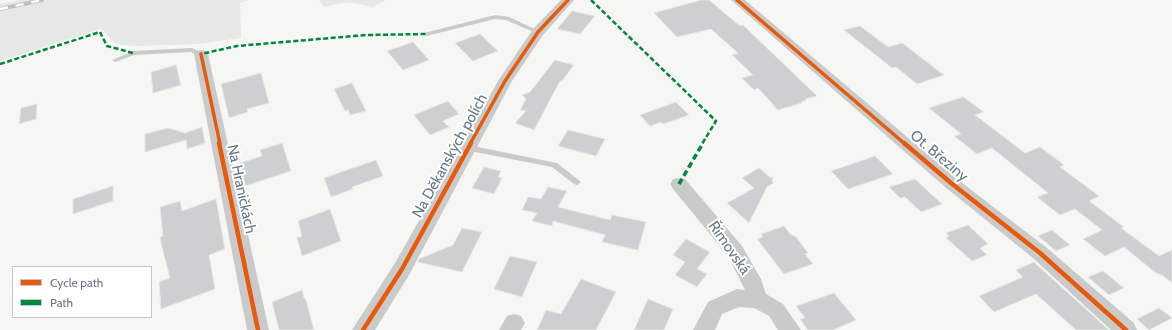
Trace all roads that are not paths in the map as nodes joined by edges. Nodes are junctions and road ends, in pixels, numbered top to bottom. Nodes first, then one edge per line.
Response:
1 (568, 0) edge
2 (737, 0) edge
3 (538, 32) junction
4 (426, 34) dead end
5 (201, 54) joint
6 (115, 60) dead end
7 (468, 148) junction
8 (577, 182) dead end
9 (679, 184) dead end
10 (757, 299) junction
11 (258, 330) edge
12 (363, 330) edge
13 (704, 330) edge
14 (790, 330) edge
15 (1126, 330) edge

1 - 3 street, Na Děkanských polích
2 - 15 street, Ot. Březiny
3 - 4 lane
3 - 7 street, Na Děkanských polích
5 - 6 lane
5 - 11 street, Na Hraničkách
7 - 8 lane
7 - 12 street, Na Děkanských polích
9 - 10 street, Římovská
10 - 13 street
10 - 14 street

